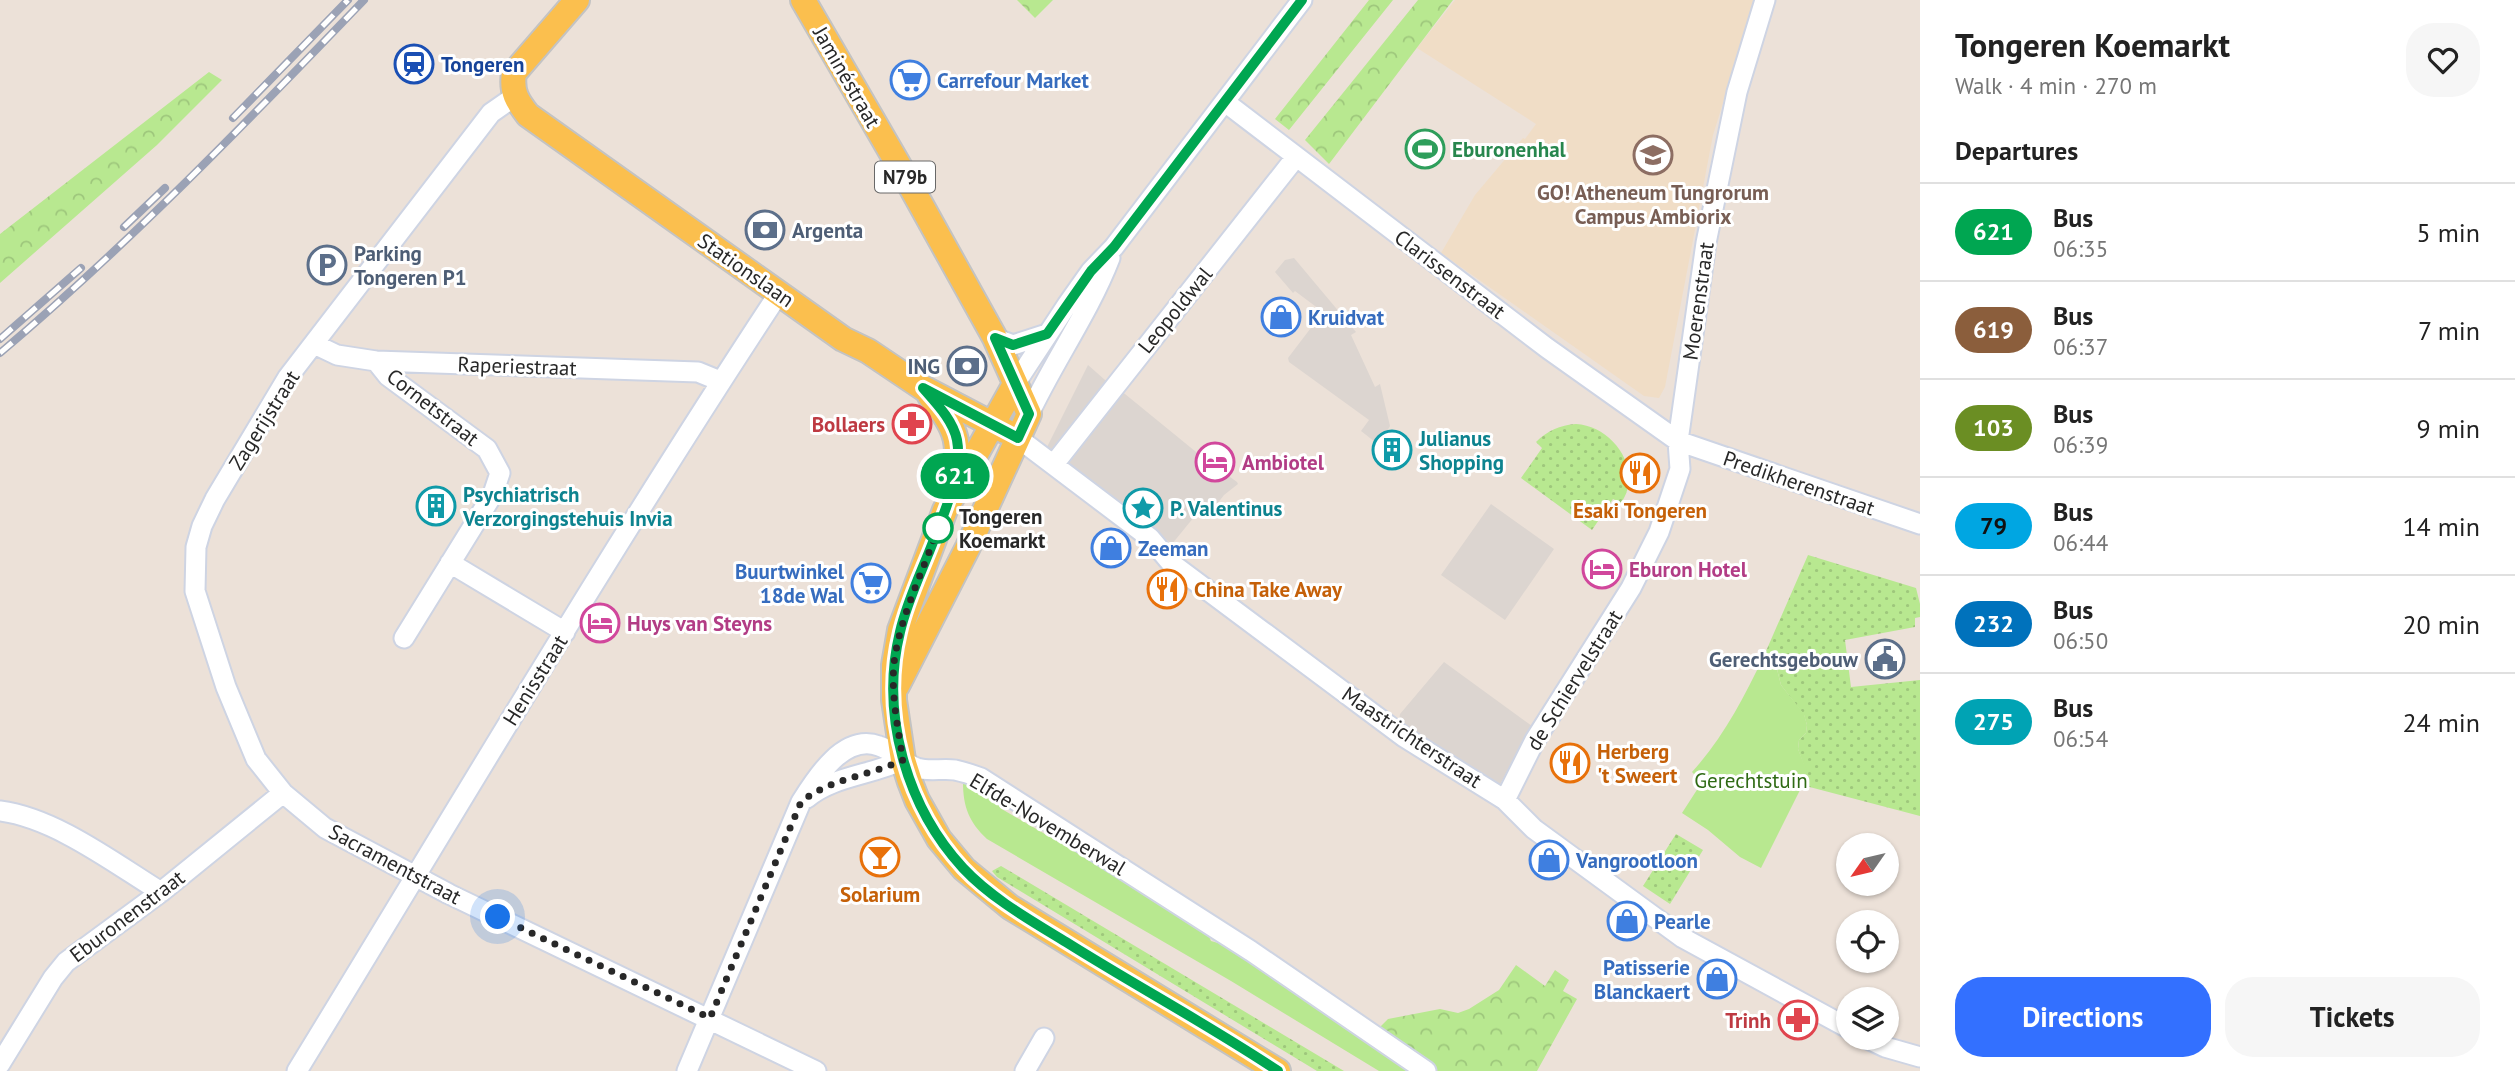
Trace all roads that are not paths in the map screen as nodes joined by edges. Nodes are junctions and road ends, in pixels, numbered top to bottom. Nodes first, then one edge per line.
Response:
1 (576, 0) edge
2 (803, 0) edge
3 (1302, 0) edge
4 (1765, 0) edge
5 (514, 97) junction
6 (1225, 102) junction
7 (1296, 157) junction
8 (1114, 247) junction
9 (779, 293) junction
10 (1047, 334) junction
11 (995, 338) junction
12 (314, 344) junction
13 (376, 361) junction
14 (720, 381) junction
15 (1015, 384) junction
16 (923, 388) junction
17 (1029, 414) junction
18 (991, 424) junction
19 (1018, 438) junction
20 (1678, 441) junction
21 (1054, 464) junction
22 (945, 510) junction
23 (1920, 524) edge
24 (450, 563) junction
25 (565, 632) junction
26 (404, 638) dead end
27 (895, 689) junction
28 (903, 760) junction
29 (283, 793) junction
30 (1506, 800) junction
31 (801, 802) junction
32 (0, 811) edge
33 (416, 877) junction
34 (161, 892) junction
35 (710, 1018) junction
36 (1836, 1021) edge
37 (1044, 1038) dead end
38 (1896, 1050) edge
39 (1920, 1057) edge
40 (0, 1065) edge
41 (297, 1071) edge
42 (687, 1071) edge
43 (816, 1071) edge
44 (1025, 1071) edge
45 (1278, 1071) edge
46 (1426, 1071) edge

1 - 5 main road
2 - 11 main road, Jaminéstraat / N79b
3 - 6 street
4 - 20 street, Moerenstraat
5 - 9 main road, Stationslaan
5 - 12 street, Zagerijstraat
6 - 7 street, Clarissenstraat
6 - 8 street
7 - 20 street, Clarissenstraat
7 - 21 street, Leopoldwal
8 - 10 street
8 - 17 street
9 - 14 street, Henisstraat
9 - 16 main road, Stationslaan
10 - 11 street
10 - 15 street
11 - 15 main road, Jaminéstraat / N79b
12 - 13 street, Raperiestraat
12 - 29 street, Zagerijstraat
13 - 14 street, Raperiestraat
13 - 24 street, Cornetstraat
14 - 25 street, Henisstraat
15 - 17 main road, Jaminéstraat / N79b
15 - 18 main road
16 - 18 main road, Stationslaan
16 - 22 main road
17 - 19 main road
18 - 19 main road, Maastrichterstraat
18 - 22 main road
19 - 21 street, Maastrichterstraat
19 - 27 main road
20 - 23 street, Predikherenstraat
20 - 30 street, de Schiervelstraat
21 - 30 street, Maastrichterstraat
22 - 27 main road
24 - 25 street
24 - 26 street, Cornetstraat
25 - 33 street, Henisstraat
27 - 28 main road
28 - 31 street
28 - 31 street, Elfde-Novemberwal
28 - 45 main road
28 - 46 street, Elfde-Novemberwal
29 - 33 street, Sacramentstraat
29 - 34 street, Eburonenstraat
30 - 36 street, Maastrichterstraat
31 - 35 street, Elfde-Novemberwal
32 - 34 street
33 - 35 street, Sacramentstraat
33 - 41 street, Henisstraat
34 - 40 street, Eburonenstraat
35 - 42 street, Elfde-Novemberwal
35 - 43 street, Sacramentstraat
37 - 44 street
38 - 39 street

